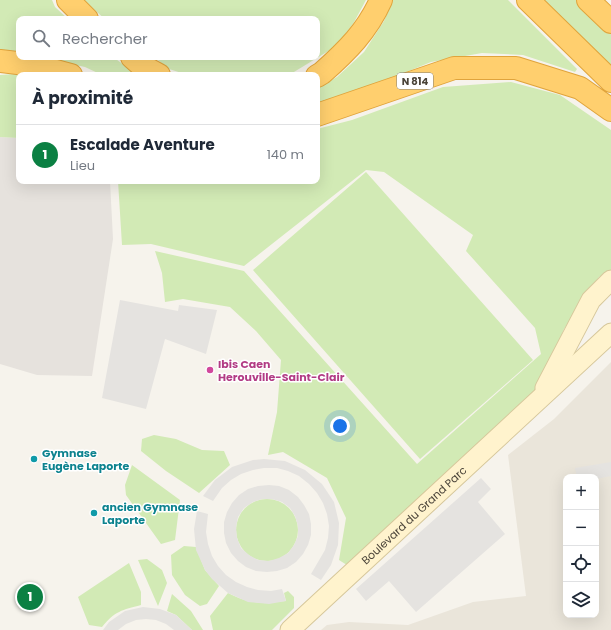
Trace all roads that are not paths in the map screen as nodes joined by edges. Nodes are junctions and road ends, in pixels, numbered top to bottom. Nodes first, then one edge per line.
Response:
1 (68, 0) edge
2 (381, 0) edge
3 (528, 0) edge
4 (588, 0) edge
5 (84, 16) edge
6 (611, 22) edge
7 (135, 60) edge
8 (0, 61) edge
9 (60, 72) edge
10 (154, 72) edge
11 (320, 74) edge
12 (611, 82) edge
13 (611, 110) edge
14 (320, 114) edge
15 (611, 280) edge
16 (611, 334) edge
17 (539, 400) junction
18 (290, 630) edge

1 - 5 highway
2 - 11 highway
3 - 12 highway
4 - 6 highway
7 - 10 highway
8 - 9 highway
13 - 14 highway, N 814
15 - 17 street, Boulevard du Grand Parc
16 - 17 street, Boulevard du Grand Parc
17 - 18 street, Boulevard du Grand Parc

